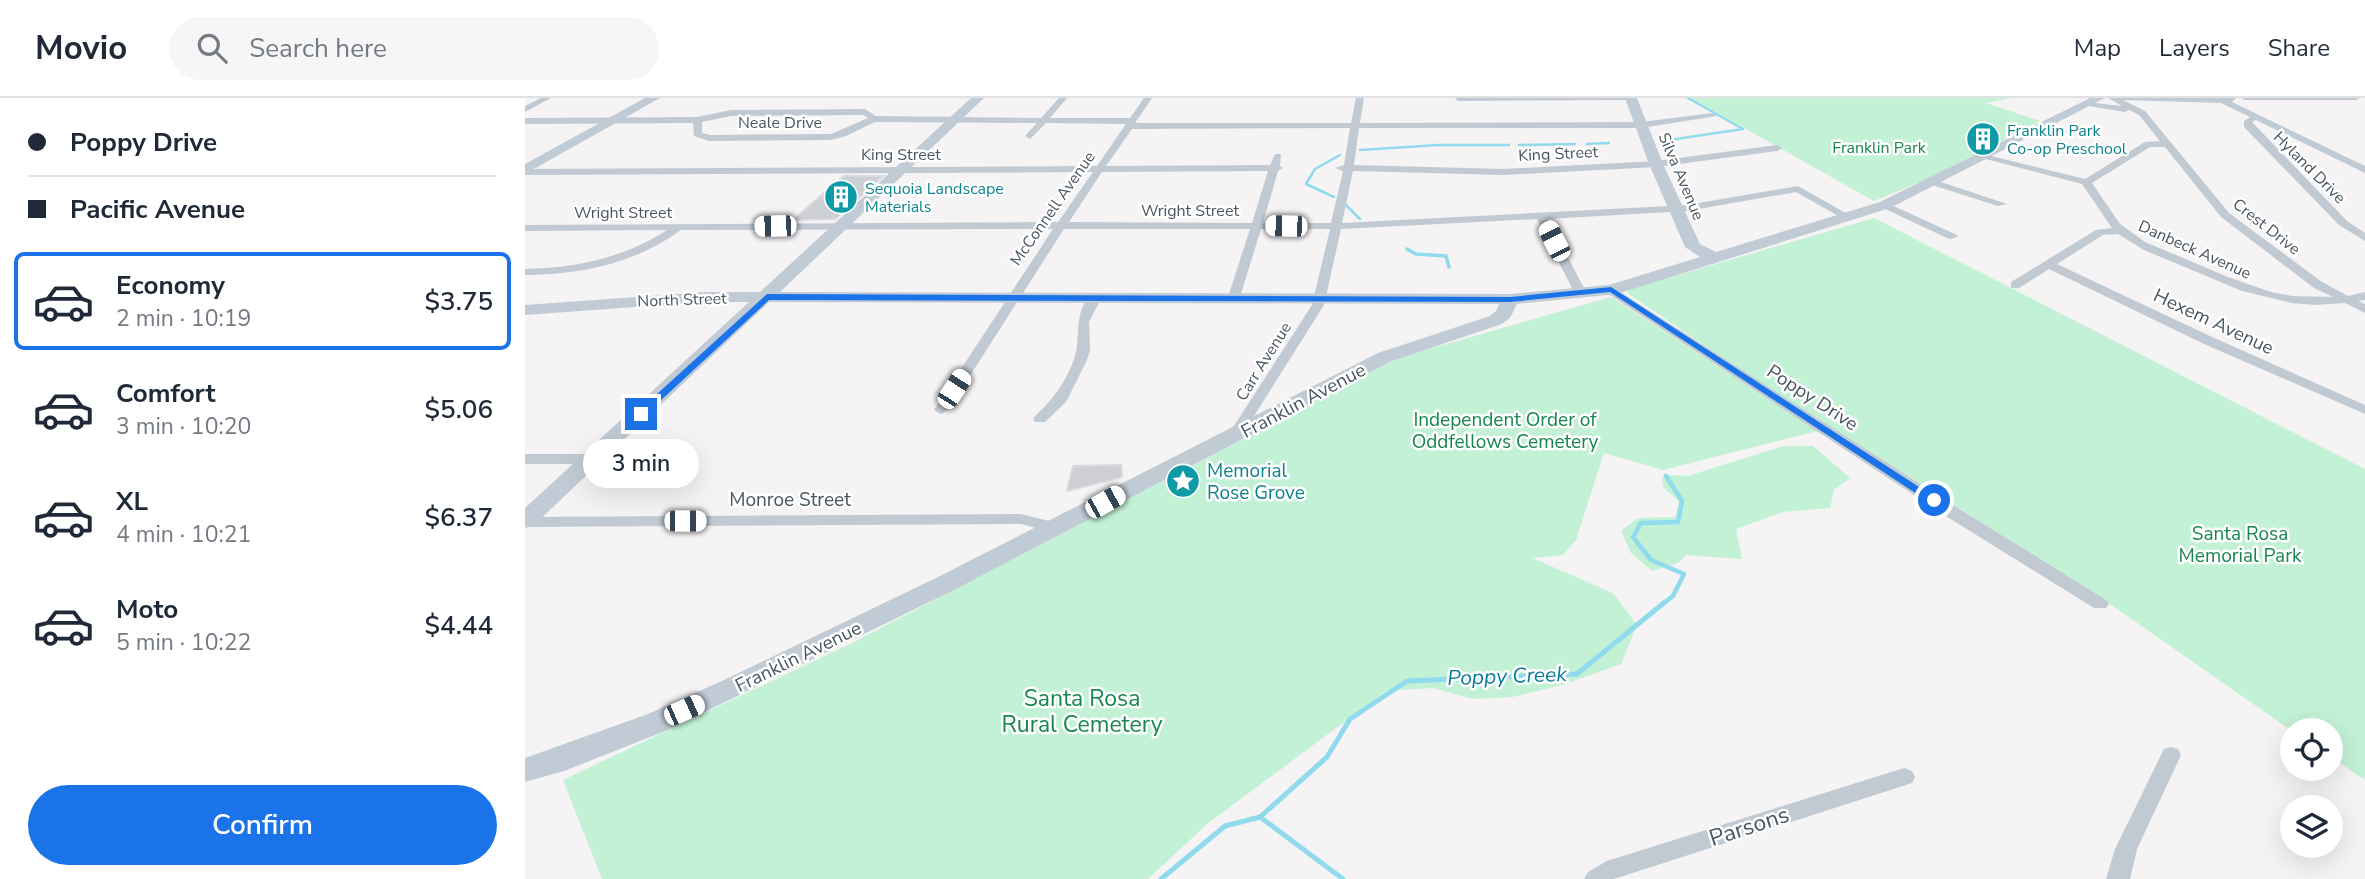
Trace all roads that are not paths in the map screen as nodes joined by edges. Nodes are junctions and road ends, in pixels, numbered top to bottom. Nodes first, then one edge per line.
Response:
1 (547, 98) edge
2 (654, 98) edge
3 (978, 98) edge
4 (1063, 98) edge
5 (1148, 98) edge
6 (1360, 98) edge
7 (1458, 98) edge
8 (1631, 98) edge
9 (2099, 98) edge
10 (2112, 98) edge
11 (2124, 98) edge
12 (2235, 98) edge
13 (2245, 98) edge
14 (2356, 98) edge
15 (2224, 101) junction
16 (2086, 105) junction
17 (525, 109) edge
18 (2142, 113) junction
19 (1713, 116) dead end
20 (2257, 116) junction
21 (874, 119) junction
22 (697, 120) junction
23 (525, 121) edge
24 (613, 121) junction
25 (953, 121) junction
26 (1043, 121) junction
27 (1131, 124) junction
28 (1641, 125) junction
29 (1461, 126) junction
30 (1354, 127) junction
31 (1030, 136) dead end
32 (2167, 144) junction
33 (1777, 148) dead end
34 (1983, 157) junction
35 (1656, 164) junction
36 (1344, 168) junction
37 (902, 169) junction
38 (1101, 169) junction
39 (2365, 170) edge
40 (525, 171) edge
41 (1932, 182) junction
42 (2087, 182) junction
43 (2002, 204) dead end
44 (1885, 205) junction
45 (1677, 208) junction
46 (1541, 216) junction
47 (1846, 216) junction
48 (1256, 225) junction
49 (842, 226) junction
50 (1063, 226) junction
51 (1336, 227) junction
52 (525, 228) edge
53 (677, 228) junction
54 (2120, 231) junction
55 (1953, 237) dead end
56 (2365, 238) edge
57 (1713, 257) junction
58 (2049, 264) junction
59 (525, 272) edge
60 (2015, 285) dead end
61 (1611, 290) junction
62 (1581, 294) junction
63 (2365, 296) edge
64 (767, 297) junction
65 (1096, 297) junction
66 (1234, 297) junction
67 (1013, 298) junction
68 (1320, 298) junction
69 (1510, 299) junction
70 (2347, 301) junction
71 (2365, 309) edge
72 (525, 310) edge
73 (941, 410) dead end
74 (2365, 410) edge
75 (1039, 419) dead end
76 (1235, 435) junction
77 (525, 459) edge
78 (593, 459) junction
79 (525, 522) edge
80 (1055, 528) junction
81 (2100, 604) dead end
82 (2171, 755) dead end
83 (525, 770) edge
84 (1904, 777) dead end
85 (1596, 879) edge
86 (2118, 879) edge

1 - 17 street
2 - 24 street
3 - 25 street
4 - 26 street
5 - 27 street, McConnell Avenue
6 - 30 street, Carr Avenue
7 - 8 street
7 - 29 street
8 - 28 street, Silva Avenue
9 - 16 street
10 - 18 street, Crest Drive
11 - 15 street
12 - 15 street
13 - 14 street
15 - 20 street
16 - 18 street
16 - 34 street
18 - 32 street, Crest Drive
19 - 28 street
20 - 39 street
20 - 56 street, Hyland Drive
21 - 22 street
21 - 22 street, Neale Drive
21 - 25 street
22 - 24 street
23 - 24 street
24 - 40 street
25 - 26 street
25 - 37 street
26 - 27 street
26 - 31 street
27 - 30 street
27 - 38 street, McConnell Avenue
28 - 29 street
28 - 35 street, Silva Avenue
29 - 30 street
30 - 36 street, Carr Avenue
32 - 42 street
32 - 70 street, Crest Drive
33 - 35 street, King Street
34 - 41 street
34 - 42 street
35 - 36 street, King Street
35 - 45 street, Silva Avenue
36 - 51 street, Carr Avenue
37 - 38 street, King Street
37 - 40 street, King Street
37 - 49 street
38 - 48 street, King Street
38 - 50 street, McConnell Avenue
41 - 43 street
41 - 44 street
42 - 54 street, Danbeck Avenue
44 - 47 street
44 - 55 street
45 - 46 street, Wright Street
45 - 47 street, Wright Street
45 - 57 street, Silva Avenue
46 - 51 street, Wright Street
46 - 62 street
47 - 57 street
48 - 50 street, Wright Street
48 - 51 street, Wright Street
48 - 66 street
49 - 50 street, Wright Street
49 - 53 street, Wright Street
49 - 64 street
50 - 67 street, McConnell Avenue
51 - 68 street, Carr Avenue
52 - 53 street, Wright Street
53 - 59 street
54 - 58 street
54 - 70 street, Danbeck Avenue
57 - 61 street
58 - 60 street
58 - 74 street, Hexem Avenue
61 - 62 street
61 - 81 street, Poppy Drive
62 - 69 street
63 - 70 street, Danbeck Avenue
64 - 67 street, North Street
64 - 72 street, North Street
64 - 78 street
65 - 66 street, North Street
65 - 67 street, North Street
65 - 75 street
66 - 68 street, North Street
67 - 73 street, McConnell Avenue
68 - 69 street, North Street
68 - 76 street, Carr Avenue
69 - 76 street, Franklin Avenue
70 - 71 street, Crest Drive
76 - 80 street, Franklin Avenue
77 - 78 street
78 - 79 street
79 - 80 street, Monroe Street
80 - 83 street, Franklin Avenue
82 - 86 street
84 - 85 street, Parsons

